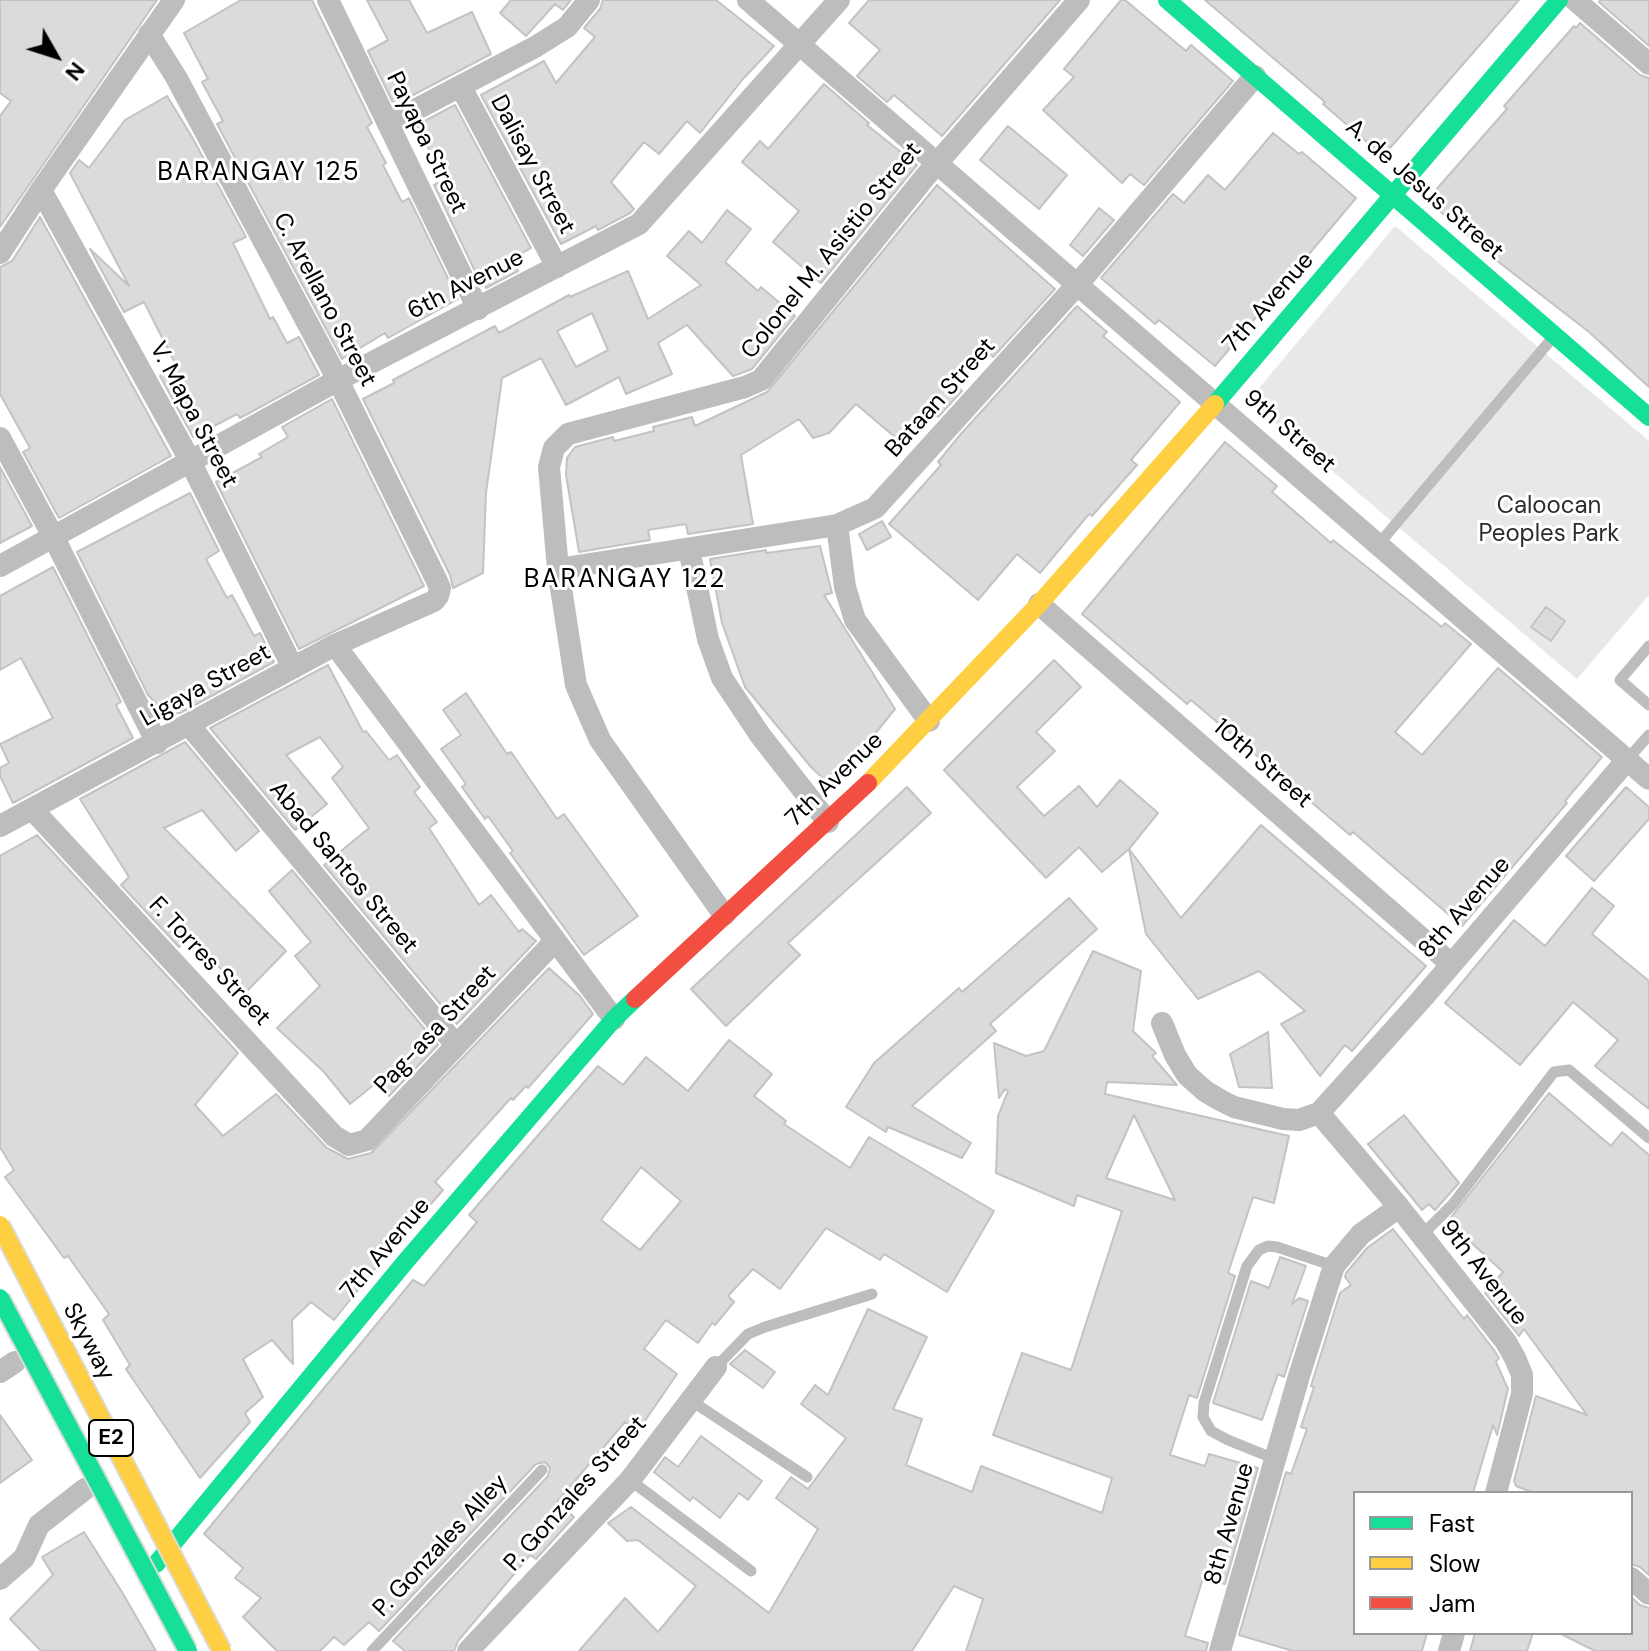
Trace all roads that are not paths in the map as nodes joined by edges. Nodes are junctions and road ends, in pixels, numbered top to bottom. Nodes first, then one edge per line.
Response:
1 (174, 0) edge
2 (328, 0) edge
3 (589, 0) edge
4 (748, 0) edge
5 (839, 0) edge
6 (1079, 0) edge
7 (1167, 0) edge
8 (1559, 0) edge
9 (1575, 0) edge
10 (149, 34) junction
11 (800, 46) junction
12 (1649, 64) edge
13 (1255, 76) junction
14 (461, 87) junction
15 (388, 124) junction
16 (937, 163) junction
17 (41, 190) junction
18 (1393, 195) junction
19 (0, 253) edge
20 (557, 267) junction
21 (1077, 285) junction
22 (478, 309) junction
23 (1554, 335) junction
24 (338, 380) junction
25 (1215, 403) junction
26 (1649, 417) edge
27 (0, 438) edge
28 (191, 462) junction
29 (837, 525) junction
30 (54, 538) junction
31 (1378, 545) junction
32 (689, 549) junction
33 (0, 566) edge
34 (558, 569) junction
35 (438, 596) joint
36 (1039, 604) junction
37 (335, 645) junction
38 (1649, 646) edge
39 (293, 668) junction
40 (1649, 705) edge
41 (929, 721) junction
42 (189, 725) junction
43 (1649, 735) edge
44 (157, 743) junction
45 (1627, 760) junction
46 (1649, 779) edge
47 (32, 809) junction
48 (3, 818) edge
49 (828, 822) junction
50 (724, 915) junction
51 (555, 941) junction
52 (1451, 964) junction
53 (614, 1019) junction
54 (1162, 1023) dead end
55 (456, 1045) junction
56 (1319, 1113) junction
57 (1649, 1138) edge
58 (349, 1145) joint
59 (1399, 1207) junction
60 (0, 1225) edge
61 (1421, 1236) junction
62 (1334, 1266) junction
63 (872, 1294) dead end
64 (0, 1298) edge
65 (716, 1367) joint
66 (690, 1400) junction
67 (1275, 1459) junction
68 (542, 1470) dead end
69 (807, 1477) dead end
70 (630, 1480) junction
71 (85, 1489) dead end
72 (1500, 1491) edge
73 (751, 1571) dead end
74 (0, 1579) edge
75 (1633, 1580) edge
76 (137, 1587) dead end
77 (1649, 1594) edge
78 (1227, 1649) edge
79 (188, 1651) edge
80 (222, 1651) edge
81 (372, 1651) edge
82 (468, 1651) edge

1 - 10 street
2 - 15 street, Payapa Street
3 - 14 street
4 - 11 street, 9th Street
5 - 11 street, 6th Avenue
6 - 16 street, Colonel M. Asistio Street
7 - 13 main road, A. de Jesus Street
8 - 18 main road, 7th Avenue
9 - 12 street
10 - 17 street
10 - 24 street, C. Arellano Street
11 - 16 street, 9th Street
11 - 20 street, 6th Avenue
13 - 18 main road, A. de Jesus Street
13 - 21 street, Bataan Street
14 - 15 street
14 - 20 street, Dalisay Street
15 - 22 street, Payapa Street
16 - 21 street, 9th Street
16 - 34 street, Colonel M. Asistio Street
17 - 19 street
17 - 28 street, V. Mapa Street
18 - 23 main road, A. de Jesus Street
18 - 25 main road, 7th Avenue
20 - 22 street, 6th Avenue
21 - 25 street, 9th Street
21 - 29 street, Bataan Street
22 - 24 street, 6th Avenue
23 - 26 main road, A. de Jesus Street
23 - 31 lane
24 - 28 street, 6th Avenue
24 - 35 street, C. Arellano Street
25 - 31 street, 9th Street
25 - 36 main road, 7th Avenue
27 - 30 street
28 - 30 street, 6th Avenue
28 - 39 street, V. Mapa Street
29 - 32 street, Bataan Street
29 - 41 street
30 - 33 street, 6th Avenue
30 - 44 street
31 - 45 street, 9th Street
32 - 34 street, Bataan Street
32 - 49 street
34 - 50 street, Colonel M. Asistio Street
35 - 37 street, Ligaya Street
36 - 41 main road, 7th Avenue
36 - 52 street, 10th Street
37 - 39 street, Ligaya Street
37 - 51 street
38 - 40 lane
39 - 42 street, Ligaya Street
41 - 49 main road, 7th Avenue
42 - 44 street, Ligaya Street
42 - 55 street, Abad Santos Street
43 - 45 lane, 8th Avenue
44 - 47 street, Ligaya Street
45 - 46 street, 9th Street
45 - 52 street, 8th Avenue
47 - 48 street, Ligaya Street
47 - 58 street, F. Torres Street
49 - 50 main road, 7th Avenue
50 - 53 main road, 7th Avenue
51 - 53 street
51 - 55 street, Pag-asa Street
52 - 56 street, 8th Avenue
53 - 76 main road, 7th Avenue
54 - 56 street
55 - 58 street, Pag-asa Street
56 - 59 street, 9th Avenue
57 - 61 lane
59 - 61 street, 9th Avenue
59 - 62 street, 8th Avenue
60 - 80 main road, Skyway / E2, bridge
61 - 72 street, 9th Avenue
62 - 67 street, 8th Avenue
62 - 67 lane
63 - 65 lane
64 - 79 main road, E2, bridge
65 - 66 street, P. Gonzales Street
66 - 69 lane
66 - 70 street, P. Gonzales Street
67 - 78 street, 8th Avenue
68 - 81 lane, P. Gonzales Alley
70 - 73 lane
70 - 82 street, P. Gonzales Street
71 - 74 street
75 - 77 street

